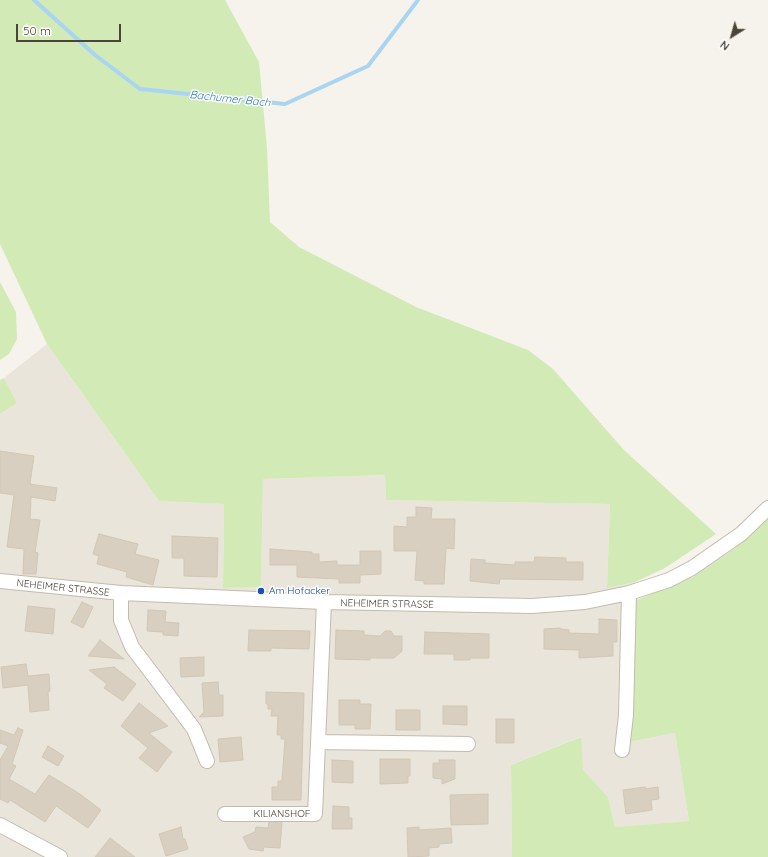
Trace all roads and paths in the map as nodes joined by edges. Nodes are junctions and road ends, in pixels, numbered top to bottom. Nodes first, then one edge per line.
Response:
1 (768, 508) edge
2 (0, 581) edge
3 (121, 593) junction
4 (629, 593) junction
5 (324, 602) junction
6 (318, 742) junction
7 (468, 744) dead end
8 (622, 750) dead end
9 (207, 761) dead end
10 (225, 814) dead end
11 (0, 825) edge
12 (60, 857) edge

1 - 4 street, NEHEIMER STRASSE
2 - 3 street, NEHEIMER STRASSE
3 - 5 street, NEHEIMER STRASSE
3 - 9 street
4 - 5 street, NEHEIMER STRASSE
4 - 8 street
5 - 6 street, KILIANSHOF
6 - 7 street
6 - 10 street, KILIANSHOF
11 - 12 street

